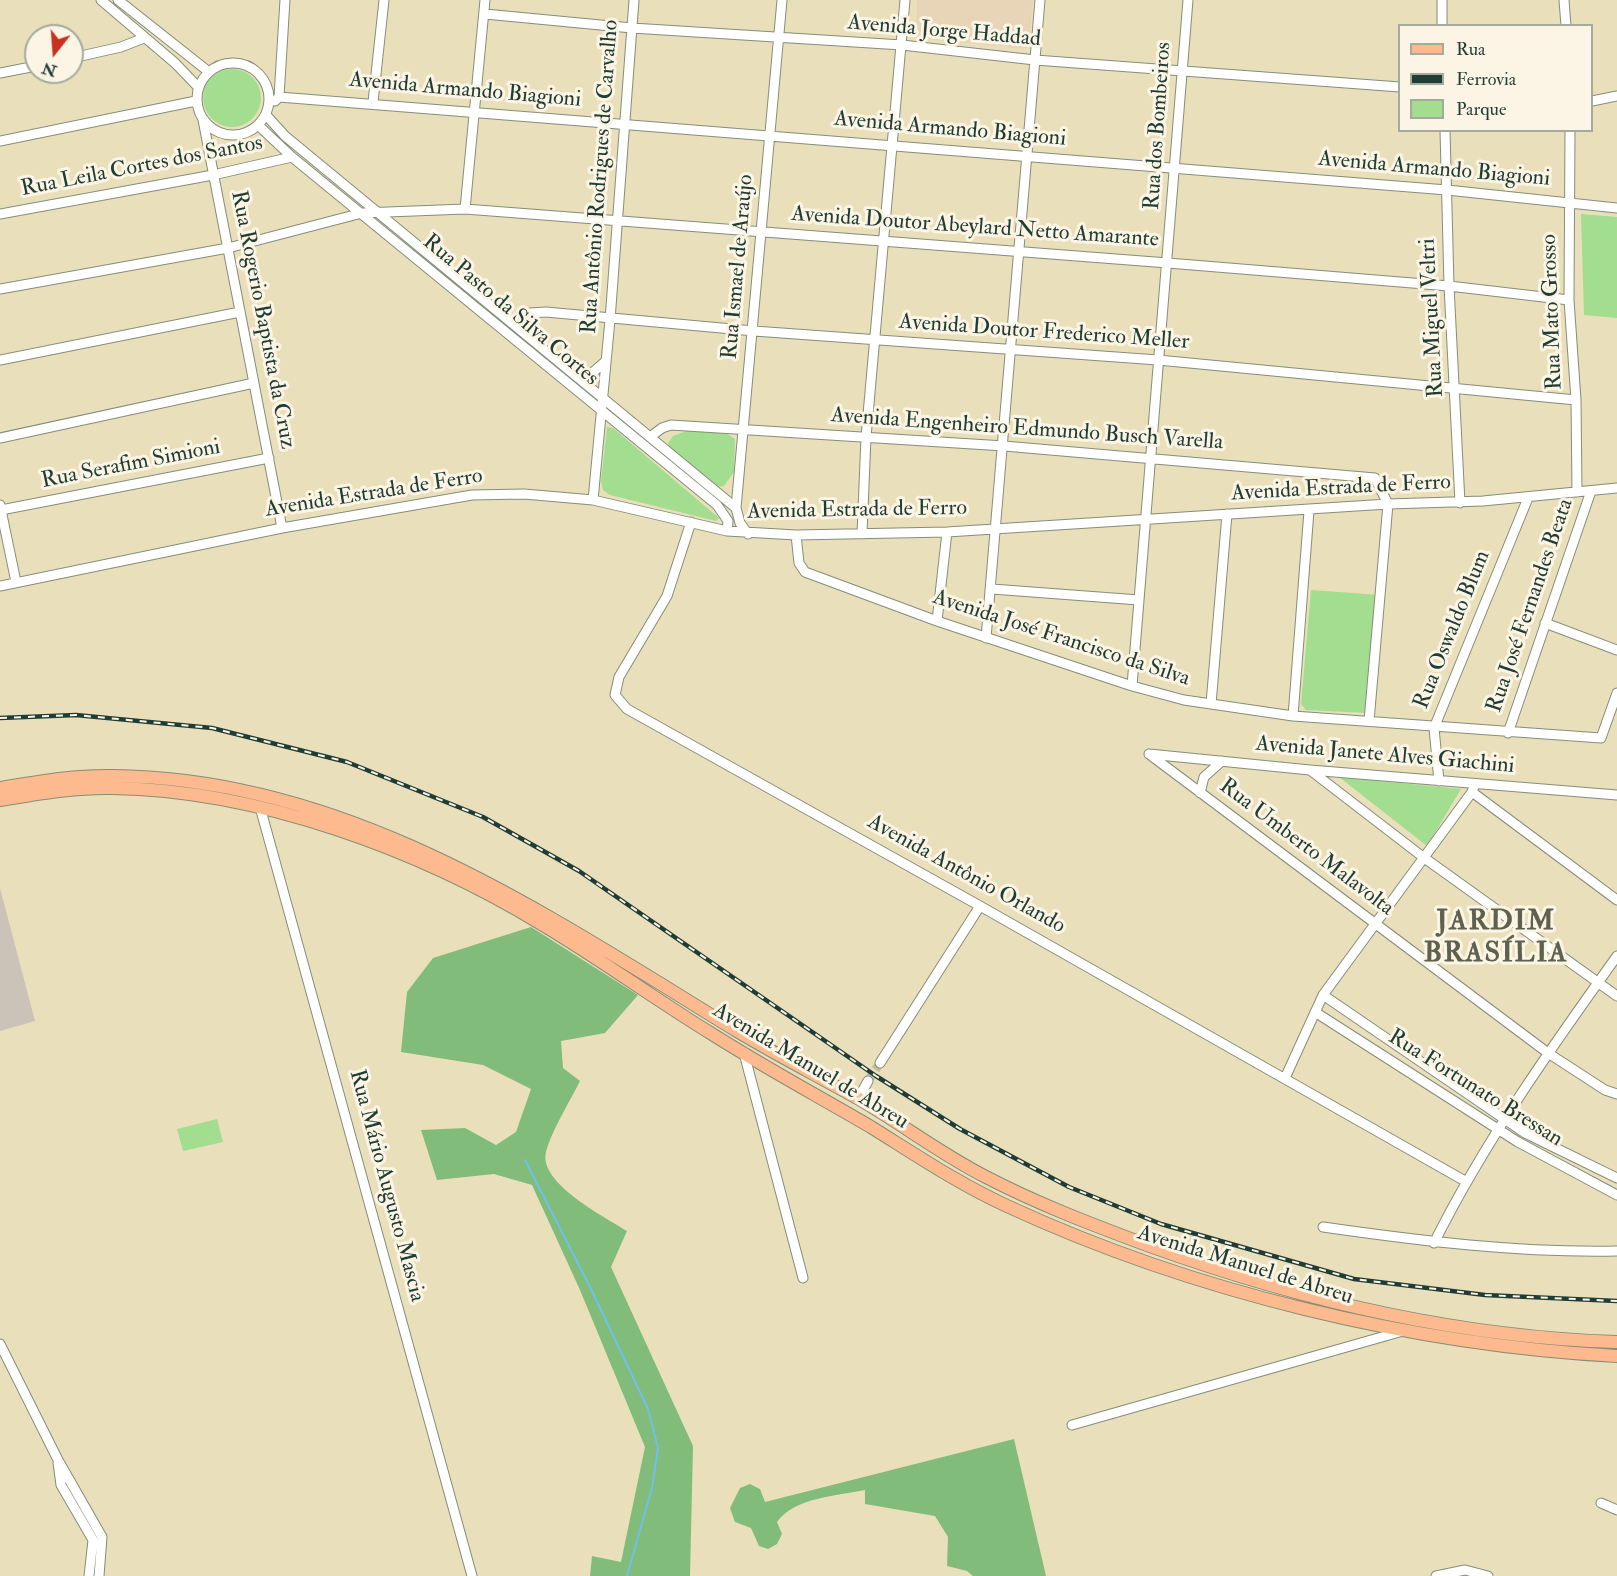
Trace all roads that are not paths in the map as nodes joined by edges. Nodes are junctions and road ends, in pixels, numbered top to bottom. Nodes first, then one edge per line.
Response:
1 (101, 0) edge
2 (118, 0) edge
3 (285, 0) edge
4 (384, 0) edge
5 (485, 0) edge
6 (634, 0) edge
7 (782, 0) edge
8 (905, 0) edge
9 (1040, 0) edge
10 (1188, 0) edge
11 (1442, 0) edge
12 (1564, 0) edge
13 (485, 14) junction
14 (1442, 24) edge
15 (1566, 24) edge
16 (632, 28) junction
17 (144, 38) junction
18 (778, 38) junction
19 (902, 45) junction
20 (84, 55) edge
21 (1035, 60) junction
22 (24, 68) edge
23 (209, 72) junction
24 (1183, 72) junction
25 (0, 73) edge
26 (262, 77) junction
27 (280, 79) junction
28 (198, 87) junction
29 (1398, 87) edge
30 (1617, 96) edge
31 (279, 97) junction
32 (196, 101) junction
33 (1593, 101) edge
34 (373, 102) junction
35 (474, 111) junction
36 (267, 112) junction
37 (203, 120) junction
38 (624, 123) junction
39 (258, 125) junction
40 (1445, 132) edge
41 (1570, 132) edge
42 (770, 136) junction
43 (0, 141) edge
44 (891, 144) junction
45 (1027, 156) junction
46 (292, 157) junction
47 (1176, 169) junction
48 (213, 175) junction
49 (1447, 190) junction
50 (1570, 202) junction
51 (1617, 208) edge
52 (465, 210) junction
53 (378, 211) junction
54 (362, 213) junction
55 (0, 214) edge
56 (618, 220) junction
57 (762, 231) junction
58 (884, 240) junction
59 (228, 248) junction
60 (1018, 253) junction
61 (1168, 263) junction
62 (1449, 286) junction
63 (0, 289) edge
64 (1569, 300) junction
65 (240, 312) junction
66 (610, 320) junction
67 (511, 321) junction
68 (754, 331) junction
69 (874, 340) junction
70 (1011, 351) junction
71 (0, 360) edge
72 (1158, 360) junction
73 (606, 361) junction
74 (578, 378) junction
75 (254, 383) junction
76 (1455, 389) junction
77 (602, 399) junction
78 (1576, 400) junction
79 (601, 411) junction
80 (745, 430) junction
81 (650, 437) junction
82 (866, 437) junction
83 (0, 438) edge
84 (1004, 446) junction
85 (268, 459) junction
86 (1149, 459) junction
87 (1617, 488) edge
88 (1591, 491) junction
89 (1577, 492) junction
90 (1527, 498) junction
91 (593, 500) junction
92 (1460, 503) junction
93 (1388, 504) junction
94 (1, 507) edge
95 (736, 508) junction
96 (1309, 511) junction
97 (1227, 514) junction
98 (1144, 519) junction
99 (691, 522) junction
100 (996, 527) junction
101 (282, 528) junction
102 (727, 531) junction
103 (947, 531) junction
104 (748, 534) junction
105 (862, 534) junction
106 (796, 535) junction
107 (16, 582) junction
108 (0, 586) edge
109 (992, 589) junction
110 (1139, 600) junction
111 (937, 621) junction
112 (1545, 623) junction
113 (986, 638) junction
114 (1617, 650) edge
115 (1132, 686) junction
116 (1617, 693) edge
117 (1212, 704) junction
118 (1293, 716) junction
119 (1369, 721) junction
120 (1434, 728) junction
121 (1508, 733) junction
122 (1149, 754) joint
123 (1222, 761) junction
124 (1310, 770) junction
125 (1439, 781) junction
126 (0, 788) edge
127 (1474, 788) junction
128 (1200, 793) junction
129 (1617, 795) edge
130 (0, 800) edge
131 (260, 807) junction
132 (1423, 857) junction
133 (1617, 900) edge
134 (980, 906) junction
135 (1374, 923) junction
136 (1617, 956) edge
137 (1597, 984) junction
138 (1323, 995) junction
139 (1617, 996) edge
140 (1315, 1012) junction
141 (744, 1053) junction
142 (1548, 1053) junction
143 (880, 1063) tunnel mouth
144 (1285, 1078) junction
145 (868, 1081) tunnel mouth
146 (1617, 1094) edge
147 (858, 1099) junction
148 (1506, 1118) junction
149 (1499, 1131) junction
150 (1617, 1178) edge
151 (1465, 1181) junction
152 (1617, 1195) edge
153 (1323, 1227) dead end
154 (1434, 1243) junction
155 (1617, 1251) edge
156 (803, 1278) dead end
157 (1405, 1330) junction
158 (1617, 1342) edge
159 (0, 1344) edge
160 (1617, 1356) edge
161 (1071, 1425) dead end
162 (58, 1460) junction
163 (1601, 1503) dead end
164 (1617, 1510) edge
165 (1438, 1575) edge
166 (89, 1576) edge
167 (99, 1576) edge
168 (472, 1576) edge
169 (1488, 1576) edge

1 - 17 street
2 - 23 street
3 - 27 street
4 - 34 street
5 - 13 street
6 - 16 street, Rua Antônio Rodrigues de Carvalho
7 - 18 street, Rua Ismael de Araújo
8 - 19 street
9 - 21 street
10 - 24 street, Rua dos Bombeiros
11 - 14 street
12 - 15 street
13 - 16 street, Avenida Jorge Haddad
13 - 35 street
16 - 18 street, Avenida Jorge Haddad
16 - 38 street, Rua Antônio Rodrigues de Carvalho
17 - 20 street
17 - 28 street
18 - 19 street, Avenida Jorge Haddad
18 - 42 street, Rua Ismael de Araújo
19 - 21 street, Avenida Jorge Haddad
19 - 44 street
21 - 24 street, Avenida Jorge Haddad
21 - 45 street
22 - 25 street
23 - 26 street
23 - 28 street
24 - 29 street, Avenida Jorge Haddad
24 - 47 street, Rua dos Bombeiros
26 - 27 street
26 - 36 street
27 - 31 street
28 - 32 street
30 - 33 street
31 - 34 street, Avenida Armando Biagioni
31 - 36 street
32 - 37 street
32 - 43 street
34 - 35 street, Avenida Armando Biagioni
35 - 38 street, Avenida Armando Biagioni
35 - 52 street
36 - 39 street
36 - 53 street, Rua Pasto da Silva Cortes
37 - 39 street
37 - 48 street, Rua Rogerio Baptista da Cruz
38 - 42 street, Avenida Armando Biagioni
38 - 56 street, Rua Antônio Rodrigues de Carvalho
39 - 46 street, Rua Pasto da Silva Cortes
40 - 49 street, Rua Miguel Veltri
41 - 50 street, Rua Mato Grosso
42 - 44 street, Avenida Armando Biagioni
42 - 57 street, Rua Ismael de Araújo
44 - 45 street, Avenida Armando Biagioni
44 - 58 street
45 - 47 street, Avenida Armando Biagioni
45 - 60 street
46 - 48 street, Rua Leila Cortes dos Santos
46 - 54 street, Rua Pasto da Silva Cortes
47 - 49 street, Avenida Armando Biagioni
47 - 61 street, Rua dos Bombeiros
48 - 55 street, Rua Leila Cortes dos Santos
48 - 59 street, Rua Rogerio Baptista da Cruz
49 - 50 street, Avenida Armando Biagioni
49 - 62 street, Rua Miguel Veltri
50 - 51 street, Avenida Armando Biagioni
50 - 64 street, Rua Mato Grosso
52 - 53 street, Avenida Doutor Abeylard Netto Amarante
52 - 56 street, Avenida Doutor Abeylard Netto Amarante
53 - 54 street, Avenida Doutor Abeylard Netto Amarante
53 - 67 street, Rua Pasto da Silva Cortes
54 - 59 street, Avenida Doutor Abeylard Netto Amarante
54 - 79 street, Rua Pasto da Silva Cortes
56 - 57 street, Avenida Doutor Abeylard Netto Amarante
56 - 66 street, Rua Antônio Rodrigues de Carvalho
57 - 58 street, Avenida Doutor Abeylard Netto Amarante
57 - 68 street, Rua Ismael de Araújo
58 - 60 street, Avenida Doutor Abeylard Netto Amarante
58 - 69 street
59 - 63 street, Avenida Doutor Abeylard Netto Amarante
59 - 65 street, Rua Rogerio Baptista da Cruz
60 - 61 street, Avenida Doutor Abeylard Netto Amarante
60 - 70 street
61 - 62 street, Avenida Doutor Abeylard Netto Amarante
61 - 72 street, Rua dos Bombeiros
62 - 64 street, Avenida Doutor Abeylard Netto Amarante
62 - 76 street, Rua Miguel Veltri
64 - 78 street, Rua Mato Grosso
65 - 71 street
65 - 75 street, Rua Rogerio Baptista da Cruz
66 - 67 street, Avenida Doutor Frederico Meller
66 - 68 street, Avenida Doutor Frederico Meller
66 - 73 street, Rua Antônio Rodrigues de Carvalho
67 - 74 street, Rua Pasto da Silva Cortes
68 - 69 street, Avenida Doutor Frederico Meller
68 - 80 street, Rua Ismael de Araújo
69 - 70 street, Avenida Doutor Frederico Meller
69 - 82 street
70 - 72 street, Avenida Doutor Frederico Meller
70 - 84 street
72 - 76 street, Avenida Doutor Frederico Meller
72 - 86 street, Rua dos Bombeiros
73 - 74 street
73 - 77 street, Rua Antônio Rodrigues de Carvalho
74 - 77 street, Rua Pasto da Silva Cortes
75 - 83 street
75 - 85 street, Rua Rogerio Baptista da Cruz
76 - 78 street, Avenida Doutor Frederico Meller
76 - 92 street, Rua Miguel Veltri
77 - 79 street, Rua Antônio Rodrigues de Carvalho
77 - 81 street, Rua Pasto da Silva Cortes
78 - 89 street, Rua Mato Grosso
79 - 91 street, Rua Antônio Rodrigues de Carvalho
79 - 102 street, Rua Pasto da Silva Cortes
80 - 81 street, Avenida Engenheiro Edmundo Busch Varella
80 - 82 street, Avenida Engenheiro Edmundo Busch Varella
80 - 95 street, Rua Ismael de Araújo
81 - 95 street, Rua Pasto da Silva Cortes
82 - 84 street, Avenida Engenheiro Edmundo Busch Varella
82 - 105 street
84 - 86 street, Avenida Engenheiro Edmundo Busch Varella
84 - 100 street
85 - 94 street, Rua Serafim Simioni
85 - 101 street, Rua Rogerio Baptista da Cruz
86 - 93 street, Avenida Engenheiro Edmundo Busch Varella
86 - 98 street, Rua dos Bombeiros
87 - 88 street, Avenida Estrada de Ferro
88 - 89 street, Avenida Estrada de Ferro
88 - 112 street, Rua José Fernandes Beata
89 - 90 street, Avenida Estrada de Ferro
90 - 92 street, Avenida Estrada de Ferro
90 - 120 street, Rua Oswaldo Blum
91 - 99 street, Avenida Estrada de Ferro
91 - 101 street, Avenida Estrada de Ferro
92 - 93 street, Avenida Estrada de Ferro
93 - 96 street, Avenida Estrada de Ferro
93 - 119 street
94 - 107 street
95 - 104 street
96 - 97 street, Avenida Estrada de Ferro
96 - 118 street
97 - 98 street, Avenida Estrada de Ferro
97 - 117 street
98 - 100 street, Avenida Estrada de Ferro
98 - 110 street, Rua dos Bombeiros
99 - 102 street, Avenida Estrada de Ferro
99 - 134 street, Avenida Antônio Orlando
100 - 103 street, Avenida Estrada de Ferro
100 - 109 street
101 - 107 street, Avenida Estrada de Ferro
102 - 104 street, Avenida Estrada de Ferro
103 - 105 street, Avenida Estrada de Ferro
103 - 111 street
104 - 106 street, Avenida Estrada de Ferro
105 - 106 street, Avenida Estrada de Ferro
106 - 111 street, Avenida José Francisco da Silva
107 - 108 street, Avenida Estrada de Ferro
109 - 110 street
109 - 113 street
110 - 115 street, Rua dos Bombeiros
111 - 113 street, Avenida José Francisco da Silva
112 - 114 street
112 - 121 street, Rua José Fernandes Beata
113 - 115 street, Avenida José Francisco da Silva
115 - 117 street, Avenida José Francisco da Silva
116 - 121 street, Avenida José Francisco da Silva
117 - 118 street, Avenida José Francisco da Silva
118 - 119 street, Avenida José Francisco da Silva
119 - 120 street, Avenida José Francisco da Silva
120 - 121 street, Avenida José Francisco da Silva
120 - 125 street, Rua Oswaldo Blum
122 - 123 street, Avenida Janete Alves Giachini
122 - 128 street, Rua Umberto Malavolta
123 - 124 street, Avenida Janete Alves Giachini
123 - 128 street
124 - 125 street, Avenida Janete Alves Giachini
124 - 132 street
125 - 127 street, Avenida Janete Alves Giachini
126 - 147 main road, Avenida Manuel de Abreu
127 - 129 street, Avenida Janete Alves Giachini
127 - 132 street
127 - 133 street
128 - 135 street, Rua Umberto Malavolta
130 - 131 main road, Avenida Manuel de Abreu
131 - 141 main road, Avenida Manuel de Abreu
131 - 168 street, Rua Mário Augusto Mascia
132 - 135 street
132 - 137 street
134 - 143 street
134 - 144 street, Avenida Antônio Orlando
135 - 138 street
135 - 142 street, Rua Umberto Malavolta
136 - 137 street
137 - 139 street
137 - 142 street
138 - 140 street
138 - 148 street, Rua Fortunato Bressan
140 - 144 street
140 - 149 street, Rua Fortunato Bressan
141 - 156 street
141 - 157 main road, Avenida Manuel de Abreu
142 - 146 street, Rua Umberto Malavolta
142 - 148 street
144 - 151 street, Avenida Antônio Orlando
145 - 147 street
147 - 158 main road, Avenida Manuel de Abreu
148 - 149 street
148 - 150 street, Rua Fortunato Bressan
149 - 151 street
149 - 152 street, Rua Fortunato Bressan
151 - 154 street
153 - 154 street
154 - 155 street
157 - 160 main road, Avenida Manuel de Abreu
157 - 161 street
159 - 162 street
162 - 166 street
162 - 167 street
163 - 164 street
165 - 169 street

